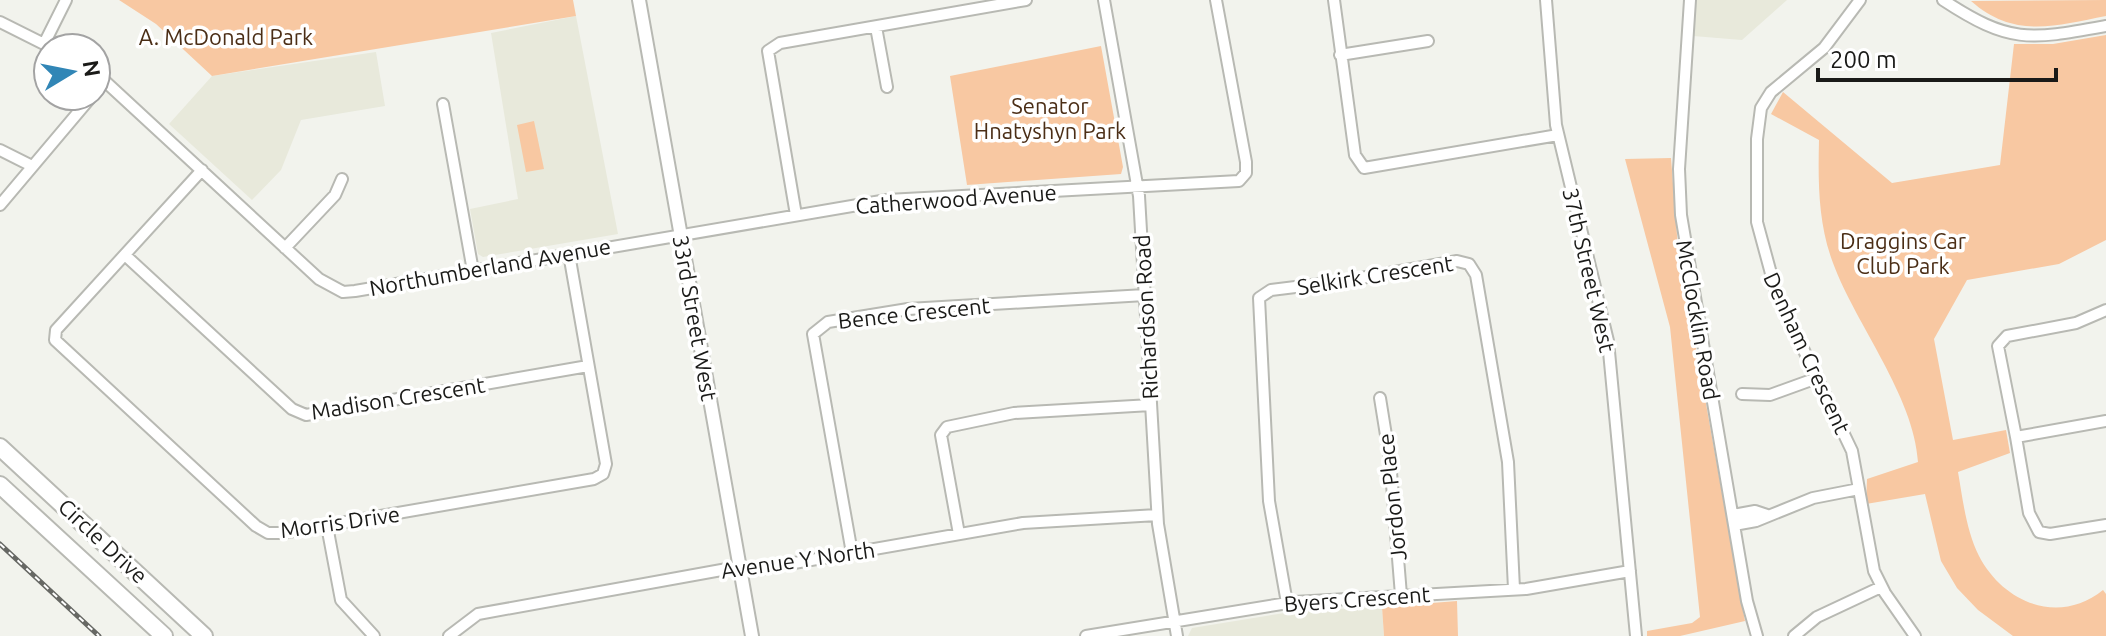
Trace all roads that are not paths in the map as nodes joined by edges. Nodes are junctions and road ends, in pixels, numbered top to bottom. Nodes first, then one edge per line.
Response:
1 (66, 0) edge
2 (639, 0) edge
3 (1026, 0) edge
4 (1104, 0) edge
5 (1216, 0) edge
6 (1334, 0) edge
7 (1546, 0) edge
8 (1690, 0) edge
9 (1860, 0) edge
10 (1943, 0) edge
11 (0, 22) edge
12 (2106, 26) edge
13 (876, 27) junction
14 (53, 32) edge
15 (32, 38) edge
16 (1428, 41) dead end
17 (1340, 55) junction
18 (112, 87) edge
19 (887, 87) dead end
20 (443, 104) dead end
21 (78, 112) edge
22 (1558, 135) junction
23 (0, 150) edge
24 (30, 165) junction
25 (202, 170) junction
26 (342, 179) dead end
27 (1137, 186) junction
28 (0, 205) edge
29 (796, 215) junction
30 (680, 235) junction
31 (285, 248) junction
32 (569, 254) junction
33 (125, 255) junction
34 (473, 271) junction
35 (1145, 295) junction
36 (2106, 310) edge
37 (588, 366) junction
38 (1817, 378) junction
39 (1742, 394) dead end
40 (1380, 398) dead end
41 (1151, 405) junction
42 (2106, 421) edge
43 (2016, 437) junction
44 (0, 447) edge
45 (0, 485) edge
46 (1859, 489) junction
47 (1157, 515) junction
48 (1734, 520) junction
49 (2106, 525) edge
50 (327, 526) junction
51 (959, 534) junction
52 (852, 553) junction
53 (740, 570) junction
54 (1630, 571) junction
55 (1881, 587) junction
56 (1514, 589) junction
57 (1401, 595) junction
58 (1287, 603) junction
59 (1175, 621) junction
60 (164, 636) edge
61 (204, 636) edge
62 (374, 636) edge
63 (449, 636) edge
64 (752, 636) edge
65 (1086, 636) edge
66 (1177, 636) edge
67 (1636, 636) edge
68 (1757, 636) edge
69 (1794, 636) edge
70 (1915, 636) edge

1 - 14 street
2 - 30 main road, 33rd Street West
3 - 13 street
4 - 27 street, Richardson Road
5 - 27 street, Catherwood Avenue
6 - 17 street
7 - 22 street, 37th Street West
8 - 48 street, McClocklin Road
9 - 38 street, Denham Crescent
10 - 12 street
11 - 15 street
13 - 19 street
13 - 29 street
16 - 17 street
17 - 22 street
18 - 25 street, Northumberland Avenue
20 - 34 street
21 - 24 street
22 - 54 street, 37th Street West
23 - 24 street
24 - 28 street
25 - 31 street, Northumberland Avenue
25 - 33 street, Morris Drive
26 - 31 street
27 - 29 street, Catherwood Avenue
27 - 35 street, Richardson Road
29 - 30 street, Catherwood Avenue
30 - 32 street, Northumberland Avenue
30 - 53 main road, 33rd Street West
31 - 34 street, Northumberland Avenue
32 - 34 street, Northumberland Avenue
32 - 37 street, Morris Drive
33 - 37 street, Madison Crescent
33 - 50 street, Morris Drive
35 - 41 street, Richardson Road
35 - 52 street, Bence Crescent
36 - 43 street
37 - 50 street, Morris Drive
38 - 39 street
38 - 46 street, Denham Crescent
40 - 57 street, Jordon Place
41 - 47 street, Richardson Road
41 - 51 street
42 - 43 street
43 - 49 street
44 - 61 highway, Circle Drive
45 - 60 highway, Circle Drive
46 - 48 street
46 - 55 street, Denham Crescent
47 - 51 street, Avenue Y North
47 - 59 street, Richardson Road
48 - 68 street, McClocklin Road
50 - 62 street
51 - 52 street, Avenue Y North
52 - 53 street, Avenue Y North
53 - 63 street, Avenue Y North
53 - 64 main road, 33rd Street West
54 - 56 street, Byers Crescent
54 - 67 street, 37th Street West
55 - 69 street
55 - 70 street, Denham Crescent
56 - 57 street, Byers Crescent
56 - 58 street, Selkirk Crescent
57 - 58 street, Byers Crescent
58 - 59 street, Byers Crescent
59 - 65 street, Byers Crescent
59 - 66 street, Richardson Road

